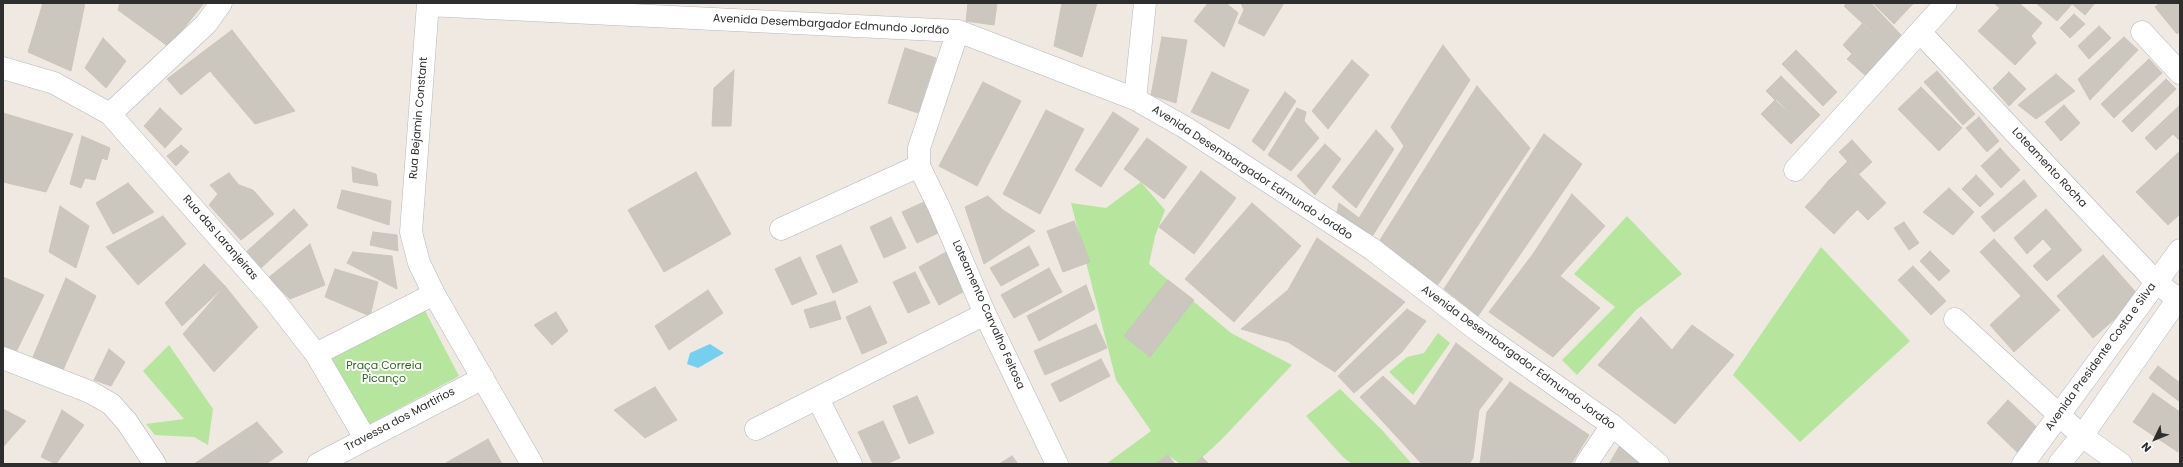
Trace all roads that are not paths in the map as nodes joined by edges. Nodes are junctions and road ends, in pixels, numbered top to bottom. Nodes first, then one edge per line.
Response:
1 (221, 3) edge
2 (1145, 3) edge
3 (1946, 3) edge
4 (428, 4) edge
5 (958, 31) junction
6 (1920, 32) junction
7 (2142, 32) dead end
8 (3, 68) edge
9 (2180, 73) edge
10 (1135, 99) junction
11 (110, 114) junction
12 (919, 166) junction
13 (1795, 170) dead end
14 (781, 229) dead end
15 (2180, 250) edge
16 (2156, 282) junction
17 (434, 294) junction
18 (2179, 299) edge
19 (985, 314) junction
20 (1955, 319) dead end
21 (316, 354) junction
22 (3, 358) edge
23 (483, 378) junction
24 (818, 399) junction
25 (2058, 415) junction
26 (1612, 425) junction
27 (756, 430) dead end
28 (2082, 436) junction
29 (364, 438) junction
30 (151, 463) edge
31 (318, 464) edge
32 (532, 464) edge
33 (851, 464) edge
34 (1057, 464) edge
35 (1586, 464) edge
36 (1658, 464) edge
37 (2022, 464) edge
38 (2059, 464) edge
39 (2121, 464) edge

1 - 11 street
2 - 10 street
3 - 6 street
4 - 5 street, Avenida Desembargador Edmundo Jordão
4 - 17 street, Rua Bejamin Constant
5 - 10 street, Avenida Desembargador Edmundo Jordão
5 - 12 street, Loteamento Carvalho Feitosa
6 - 13 street
6 - 16 street, Loteamento Rocha
7 - 9 street
8 - 11 street, Rua das Laranjeiras
10 - 26 street, Avenida Desembargador Edmundo Jordão
11 - 21 street, Rua das Laranjeiras
12 - 14 street
12 - 19 street, Loteamento Carvalho Feitosa
15 - 16 street, Avenida Presidente Costa e Silva
16 - 18 street, Loteamento Rocha
16 - 25 street, Avenida Presidente Costa e Silva
17 - 21 street
17 - 23 street, Rua Bejamin Constant
18 - 28 street
19 - 24 street
19 - 34 street, Loteamento Carvalho Feitosa
20 - 25 street
21 - 29 street, Rua das Laranjeiras
22 - 30 street
23 - 29 street, Travessa dos Martirios
23 - 32 street, Rua Bejamin Constant
24 - 27 street
24 - 33 street
25 - 28 street
25 - 37 street, Avenida Presidente Costa e Silva
26 - 35 street
26 - 36 street, Avenida Desembargador Edmundo Jordão
28 - 38 street
28 - 39 street
29 - 31 street, Travessa dos Martirios

